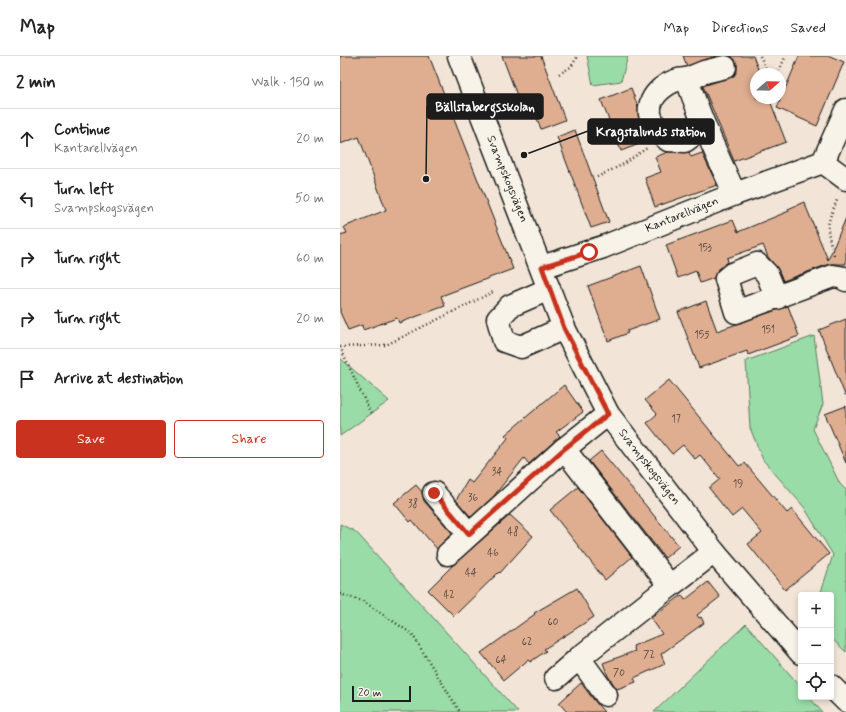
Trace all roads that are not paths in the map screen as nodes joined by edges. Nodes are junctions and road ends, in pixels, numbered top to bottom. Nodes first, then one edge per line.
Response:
1 (459, 56) edge
2 (725, 67) dead end
3 (687, 79) junction
4 (846, 110) edge
5 (704, 127) junction
6 (823, 162) junction
7 (843, 187) edge
8 (735, 194) junction
9 (542, 267) junction
10 (842, 279) edge
11 (549, 289) junction
12 (777, 298) dead end
13 (564, 328) junction
14 (608, 414) junction
15 (564, 449) junction
16 (434, 493) dead end
17 (469, 534) junction
18 (714, 552) junction
19 (448, 554) dead end
20 (670, 586) junction
21 (798, 650) edge
22 (579, 658) junction
23 (556, 678) dead end
24 (834, 689) edge
25 (606, 695) dead end
26 (846, 701) edge

1 - 9 street, Svampskogsvägen
2 - 3 street
3 - 5 street
3 - 5 street
4 - 6 street
5 - 8 street
6 - 7 street
6 - 8 street, Kantarellvägen
8 - 9 street, Kantarellvägen
9 - 11 street, Svampskogsvägen
10 - 12 street
11 - 13 street, Svampskogsvägen
11 - 13 street
13 - 14 street, Svampskogsvägen
14 - 15 street
14 - 18 street, Svampskogsvägen
15 - 17 street
15 - 20 street
16 - 17 street
17 - 19 street
18 - 20 street
18 - 21 street, Svampskogsvägen
20 - 22 street
22 - 23 street
22 - 25 street
24 - 26 street

